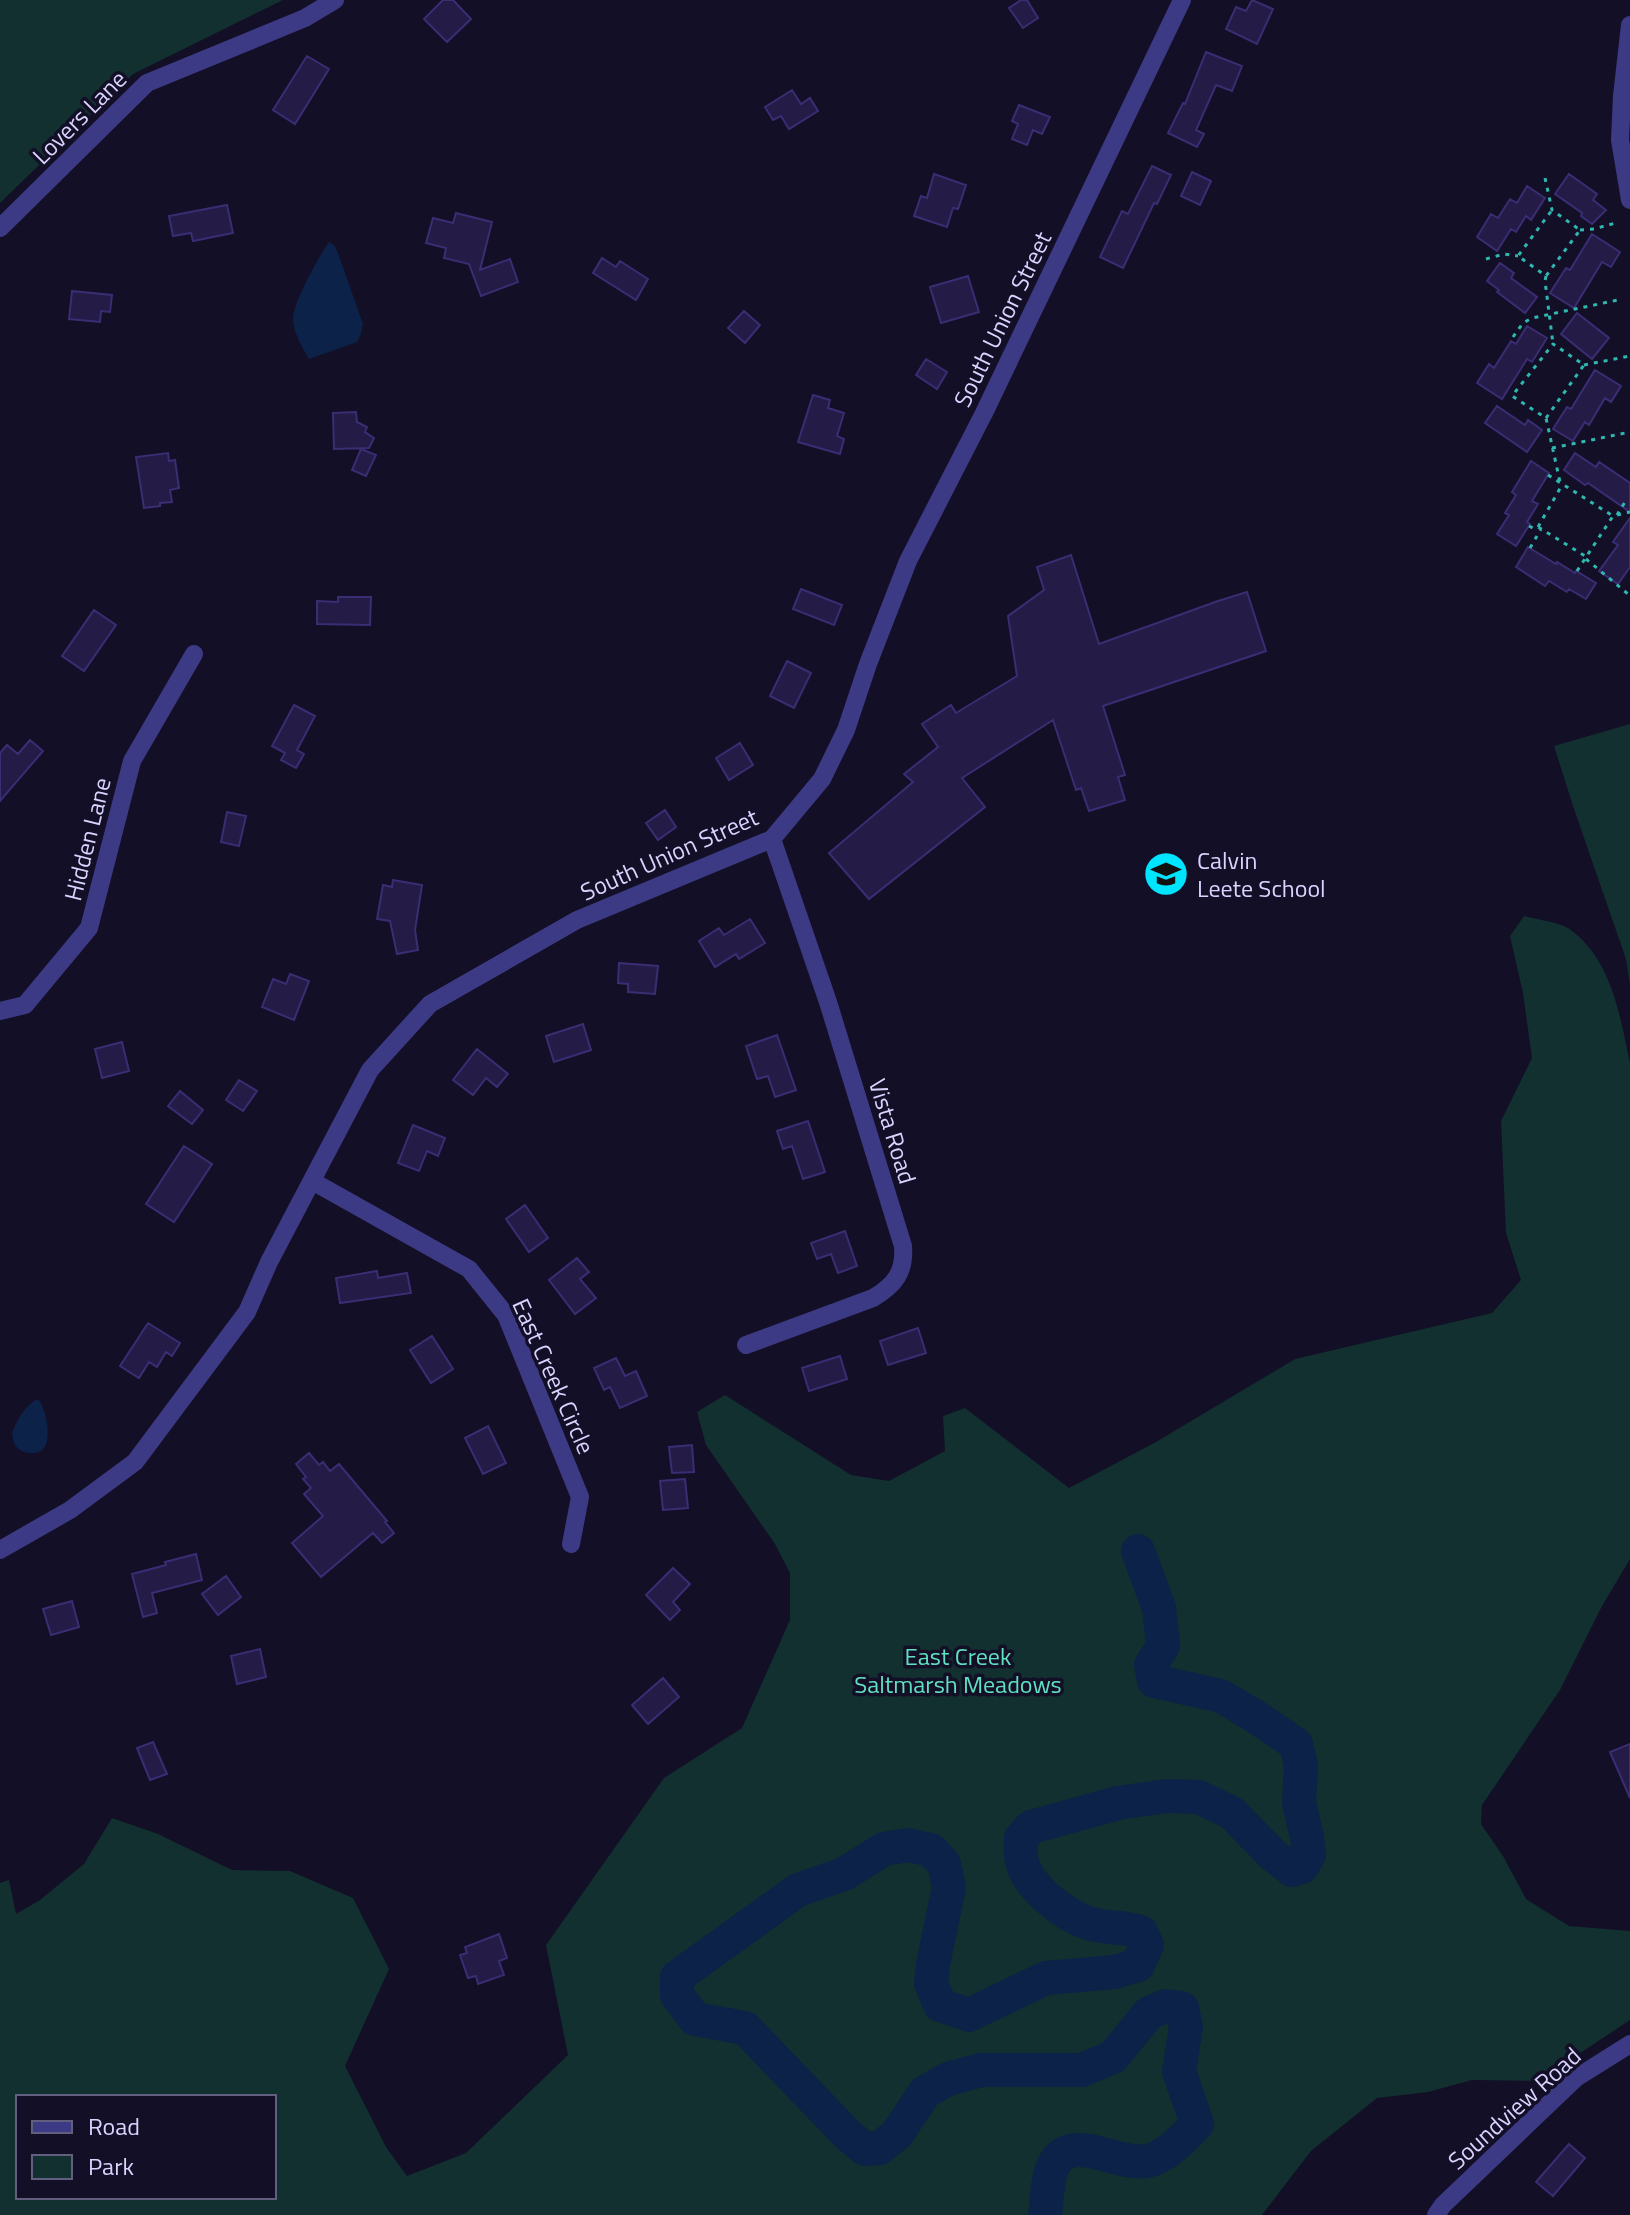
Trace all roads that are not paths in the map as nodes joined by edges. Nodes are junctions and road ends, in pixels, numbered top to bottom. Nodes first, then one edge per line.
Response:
1 (335, 0) edge
2 (1182, 0) edge
3 (1630, 25) edge
4 (1630, 200) edge
5 (0, 228) edge
6 (194, 654) dead end
7 (772, 839) junction
8 (0, 1011) edge
9 (312, 1181) junction
10 (746, 1345) dead end
11 (571, 1544) dead end
12 (0, 1550) edge
13 (1630, 2044) edge
14 (1436, 2215) edge

1 - 5 street, Lovers Lane
2 - 7 street, South Union Street
3 - 4 street
6 - 8 street, Hidden Lane
7 - 9 street, South Union Street
7 - 10 street, Vista Road
9 - 11 street, East Creek Circle
9 - 12 street, South Union Street
13 - 14 street, Soundview Road

